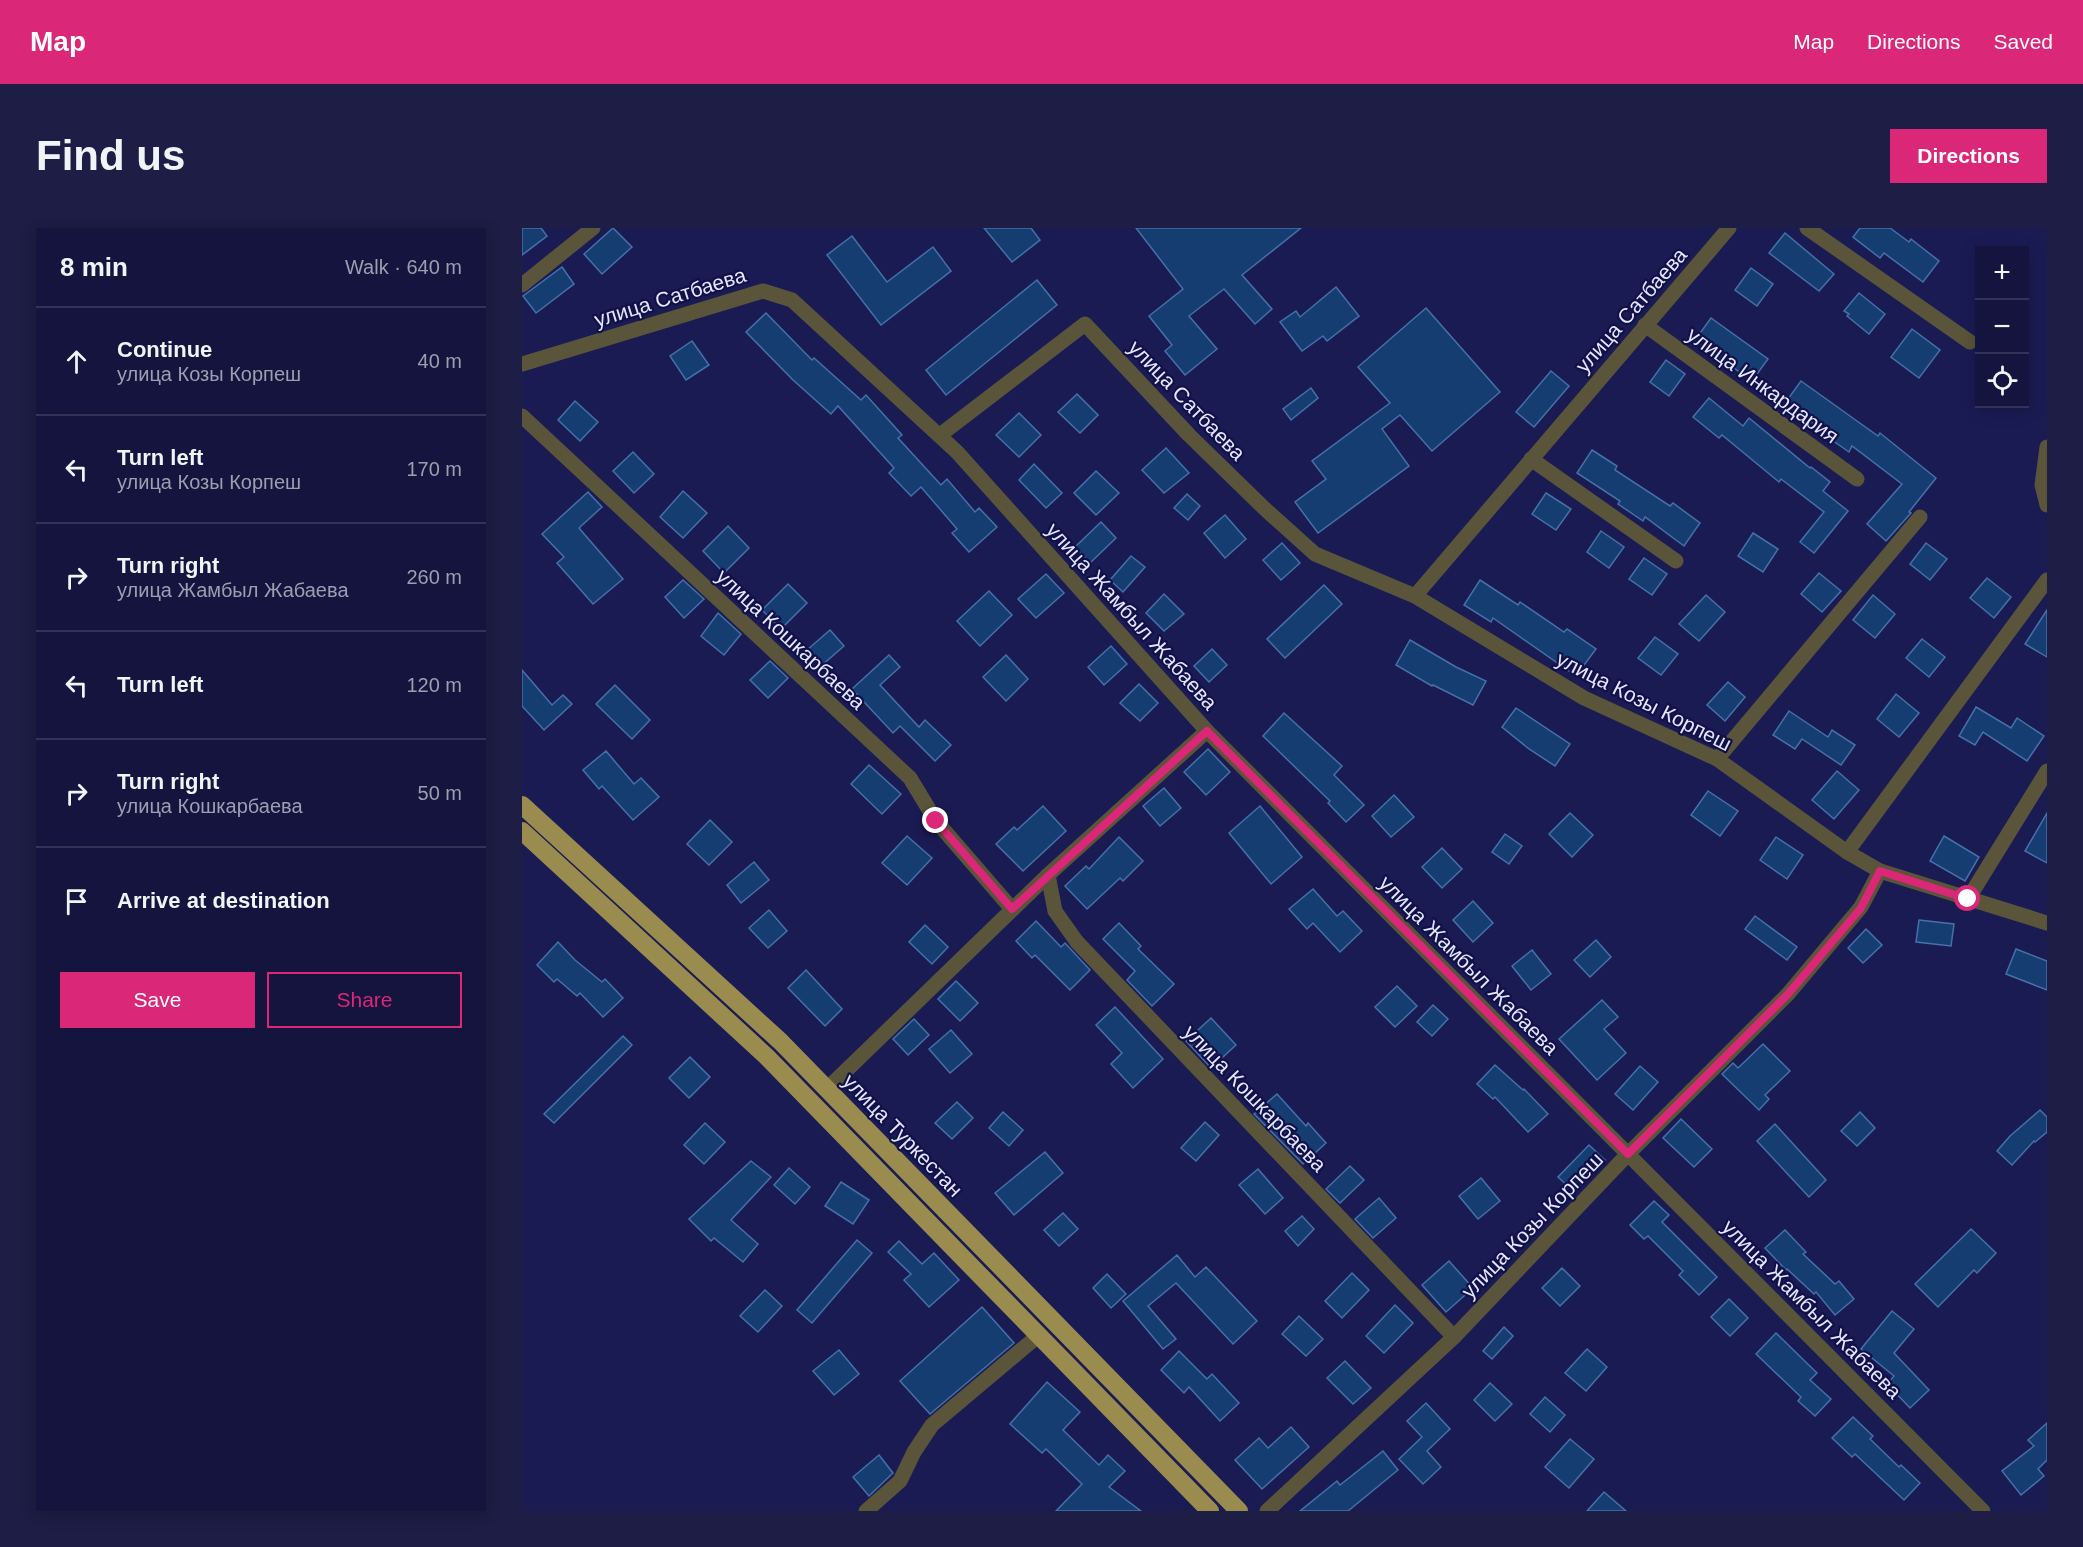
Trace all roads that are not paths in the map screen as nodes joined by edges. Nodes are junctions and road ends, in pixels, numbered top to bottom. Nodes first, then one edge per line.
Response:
1 (593, 228) edge
2 (1729, 228) edge
3 (1807, 228) edge
4 (522, 285) edge
5 (1645, 325) junction
6 (1970, 342) dead end
7 (522, 364) edge
8 (522, 416) edge
9 (940, 435) junction
10 (2047, 447) edge
11 (1531, 459) junction
12 (1857, 479) dead end
13 (2047, 505) edge
14 (1920, 518) dead end
15 (1676, 561) dead end
16 (2047, 580) edge
17 (1415, 596) junction
18 (1207, 731) junction
19 (1717, 759) junction
20 (2047, 771) edge
21 (522, 805) edge
22 (522, 831) edge
23 (1847, 852) junction
24 (1880, 871) junction
25 (1048, 875) junction
26 (1968, 899) junction
27 (1012, 909) junction
28 (2047, 923) edge
29 (781, 1042) junction
30 (767, 1057) junction
31 (827, 1089) junction
32 (1628, 1154) junction
33 (1039, 1335) junction
34 (1454, 1337) junction
35 (866, 1511) edge
36 (1210, 1511) edge
37 (1239, 1511) edge
38 (1267, 1511) edge
39 (1983, 1511) edge

1 - 4 street
2 - 5 street, улица Сатбаева
3 - 6 street
5 - 11 street, улица Сатбаева
5 - 12 street, улица Инкардария
7 - 9 street, улица Сатбаева
8 - 27 street, улица Кошкарбаева
9 - 17 street, улица Сатбаева
9 - 18 street, улица Жамбыл Жабаева
10 - 13 street
11 - 15 street
11 - 17 street, улица Сатбаева
14 - 19 street
16 - 23 street
17 - 19 street, улица Козы Корпеш
18 - 25 street
18 - 32 street, улица Жамбыл Жабаева
19 - 23 street, улица Козы Корпеш
20 - 26 street
21 - 29 highway, улица Туркестан
22 - 30 highway, улица Туркестан
23 - 24 street, улица Козы Корпеш
24 - 26 street, улица Козы Корпеш
24 - 32 street, улица Козы Корпеш
25 - 27 street
25 - 34 street, улица Кошкарбаева
26 - 28 street, улица Козы Корпеш
27 - 31 street
29 - 30 highway
29 - 31 highway, улица Туркестан
30 - 33 highway, улица Туркестан
31 - 37 highway, улица Туркестан
32 - 34 street, улица Козы Корпеш
32 - 39 street, улица Жамбыл Жабаева
33 - 35 street
33 - 36 highway, улица Туркестан
34 - 38 street, улица Козы Корпеш

